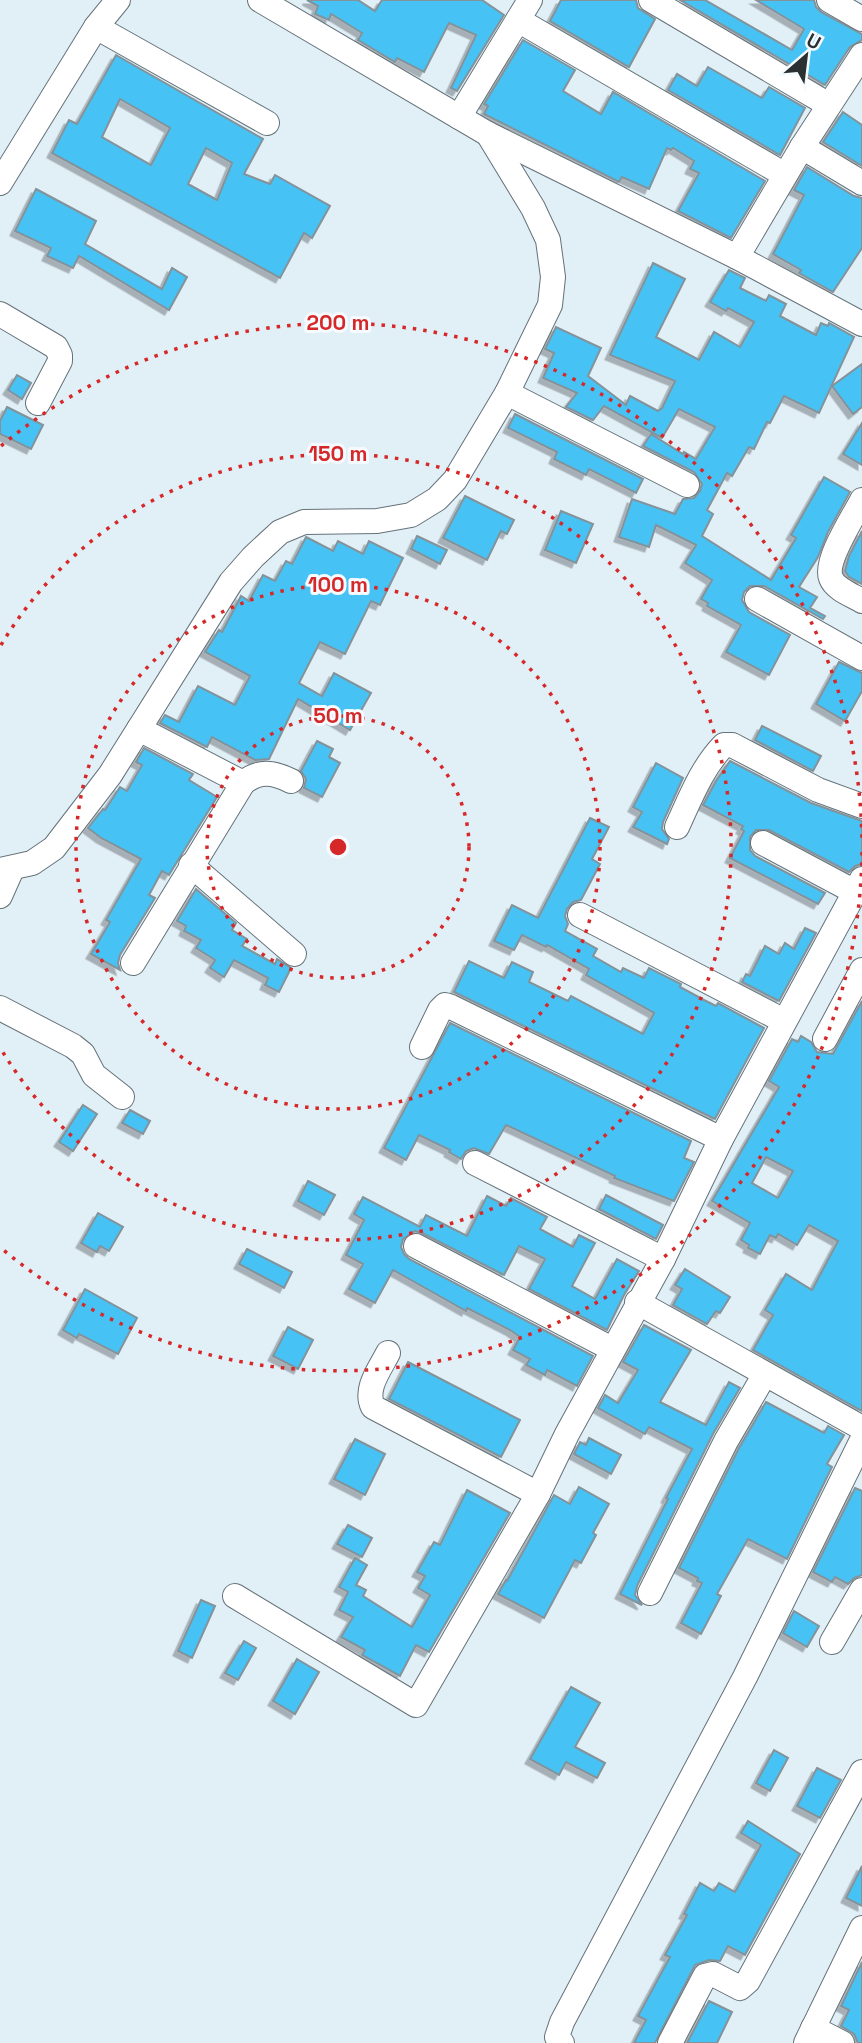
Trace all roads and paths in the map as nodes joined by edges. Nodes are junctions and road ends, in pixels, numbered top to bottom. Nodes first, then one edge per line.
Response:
1 (118, 0) edge
2 (260, 0) edge
3 (651, 0) edge
4 (829, 0) edge
5 (524, 10) edge
6 (862, 19) edge
7 (96, 27) junction
8 (862, 55) edge
9 (829, 105) junction
10 (460, 117) junction
11 (267, 123) dead end
12 (488, 134) junction
13 (802, 147) junction
14 (785, 175) junction
15 (0, 183) edge
16 (862, 183) edge
17 (737, 257) junction
18 (0, 314) edge
19 (862, 324) edge
20 (507, 393) junction
21 (38, 403) dead end
22 (687, 485) dead end
23 (862, 500) edge
24 (757, 599) dead end
25 (862, 601) edge
26 (862, 658) edge
27 (139, 729) junction
28 (291, 781) dead end
29 (243, 783) junction
30 (862, 806) edge
31 (677, 827) dead end
32 (763, 843) dead end
33 (191, 865) junction
34 (6, 869) edge
35 (858, 885) edge
36 (0, 896) edge
37 (580, 915) dead end
38 (294, 954) dead end
39 (132, 963) dead end
40 (862, 970) edge
41 (0, 1007) edge
42 (784, 1021) junction
43 (825, 1039) dead end
44 (422, 1046) dead end
45 (122, 1097) dead end
46 (721, 1139) junction
47 (475, 1163) dead end
48 (416, 1246) dead end
49 (663, 1259) junction
50 (637, 1302) junction
51 (612, 1349) junction
52 (388, 1353) dead end
53 (765, 1374) junction
54 (862, 1428) edge
55 (862, 1440) edge
56 (538, 1494) junction
57 (862, 1590) edge
58 (650, 1593) dead end
59 (235, 1596) dead end
60 (832, 1642) dead end
61 (862, 1773) edge
62 (861, 1933) edge
63 (810, 2035) edge
64 (562, 2043) edge
65 (670, 2043) edge
66 (842, 2043) edge

1 - 7 street
2 - 10 street
3 - 9 street
4 - 6 street
5 - 10 street
5 - 14 street
7 - 11 street
7 - 15 street
8 - 9 street
9 - 13 street
10 - 12 street
12 - 17 street
12 - 20 street
13 - 14 street
13 - 16 street
14 - 17 street
17 - 19 street
18 - 21 street
20 - 22 street
20 - 27 street
23 - 25 street
24 - 26 street
27 - 29 street
27 - 34 street
28 - 29 street
29 - 33 street
30 - 31 street
32 - 35 street
33 - 38 street
33 - 39 street
34 - 36 street
35 - 42 street
37 - 42 street
40 - 43 street
41 - 45 street
42 - 46 street
44 - 46 street
46 - 49 street
47 - 49 street
48 - 51 street
49 - 50 street
50 - 51 street
50 - 53 street
51 - 56 street
52 - 56 street
53 - 54 street
53 - 58 street
55 - 64 street
56 - 59 street
57 - 60 street
61 - 65 street
62 - 63 street
63 - 66 street

